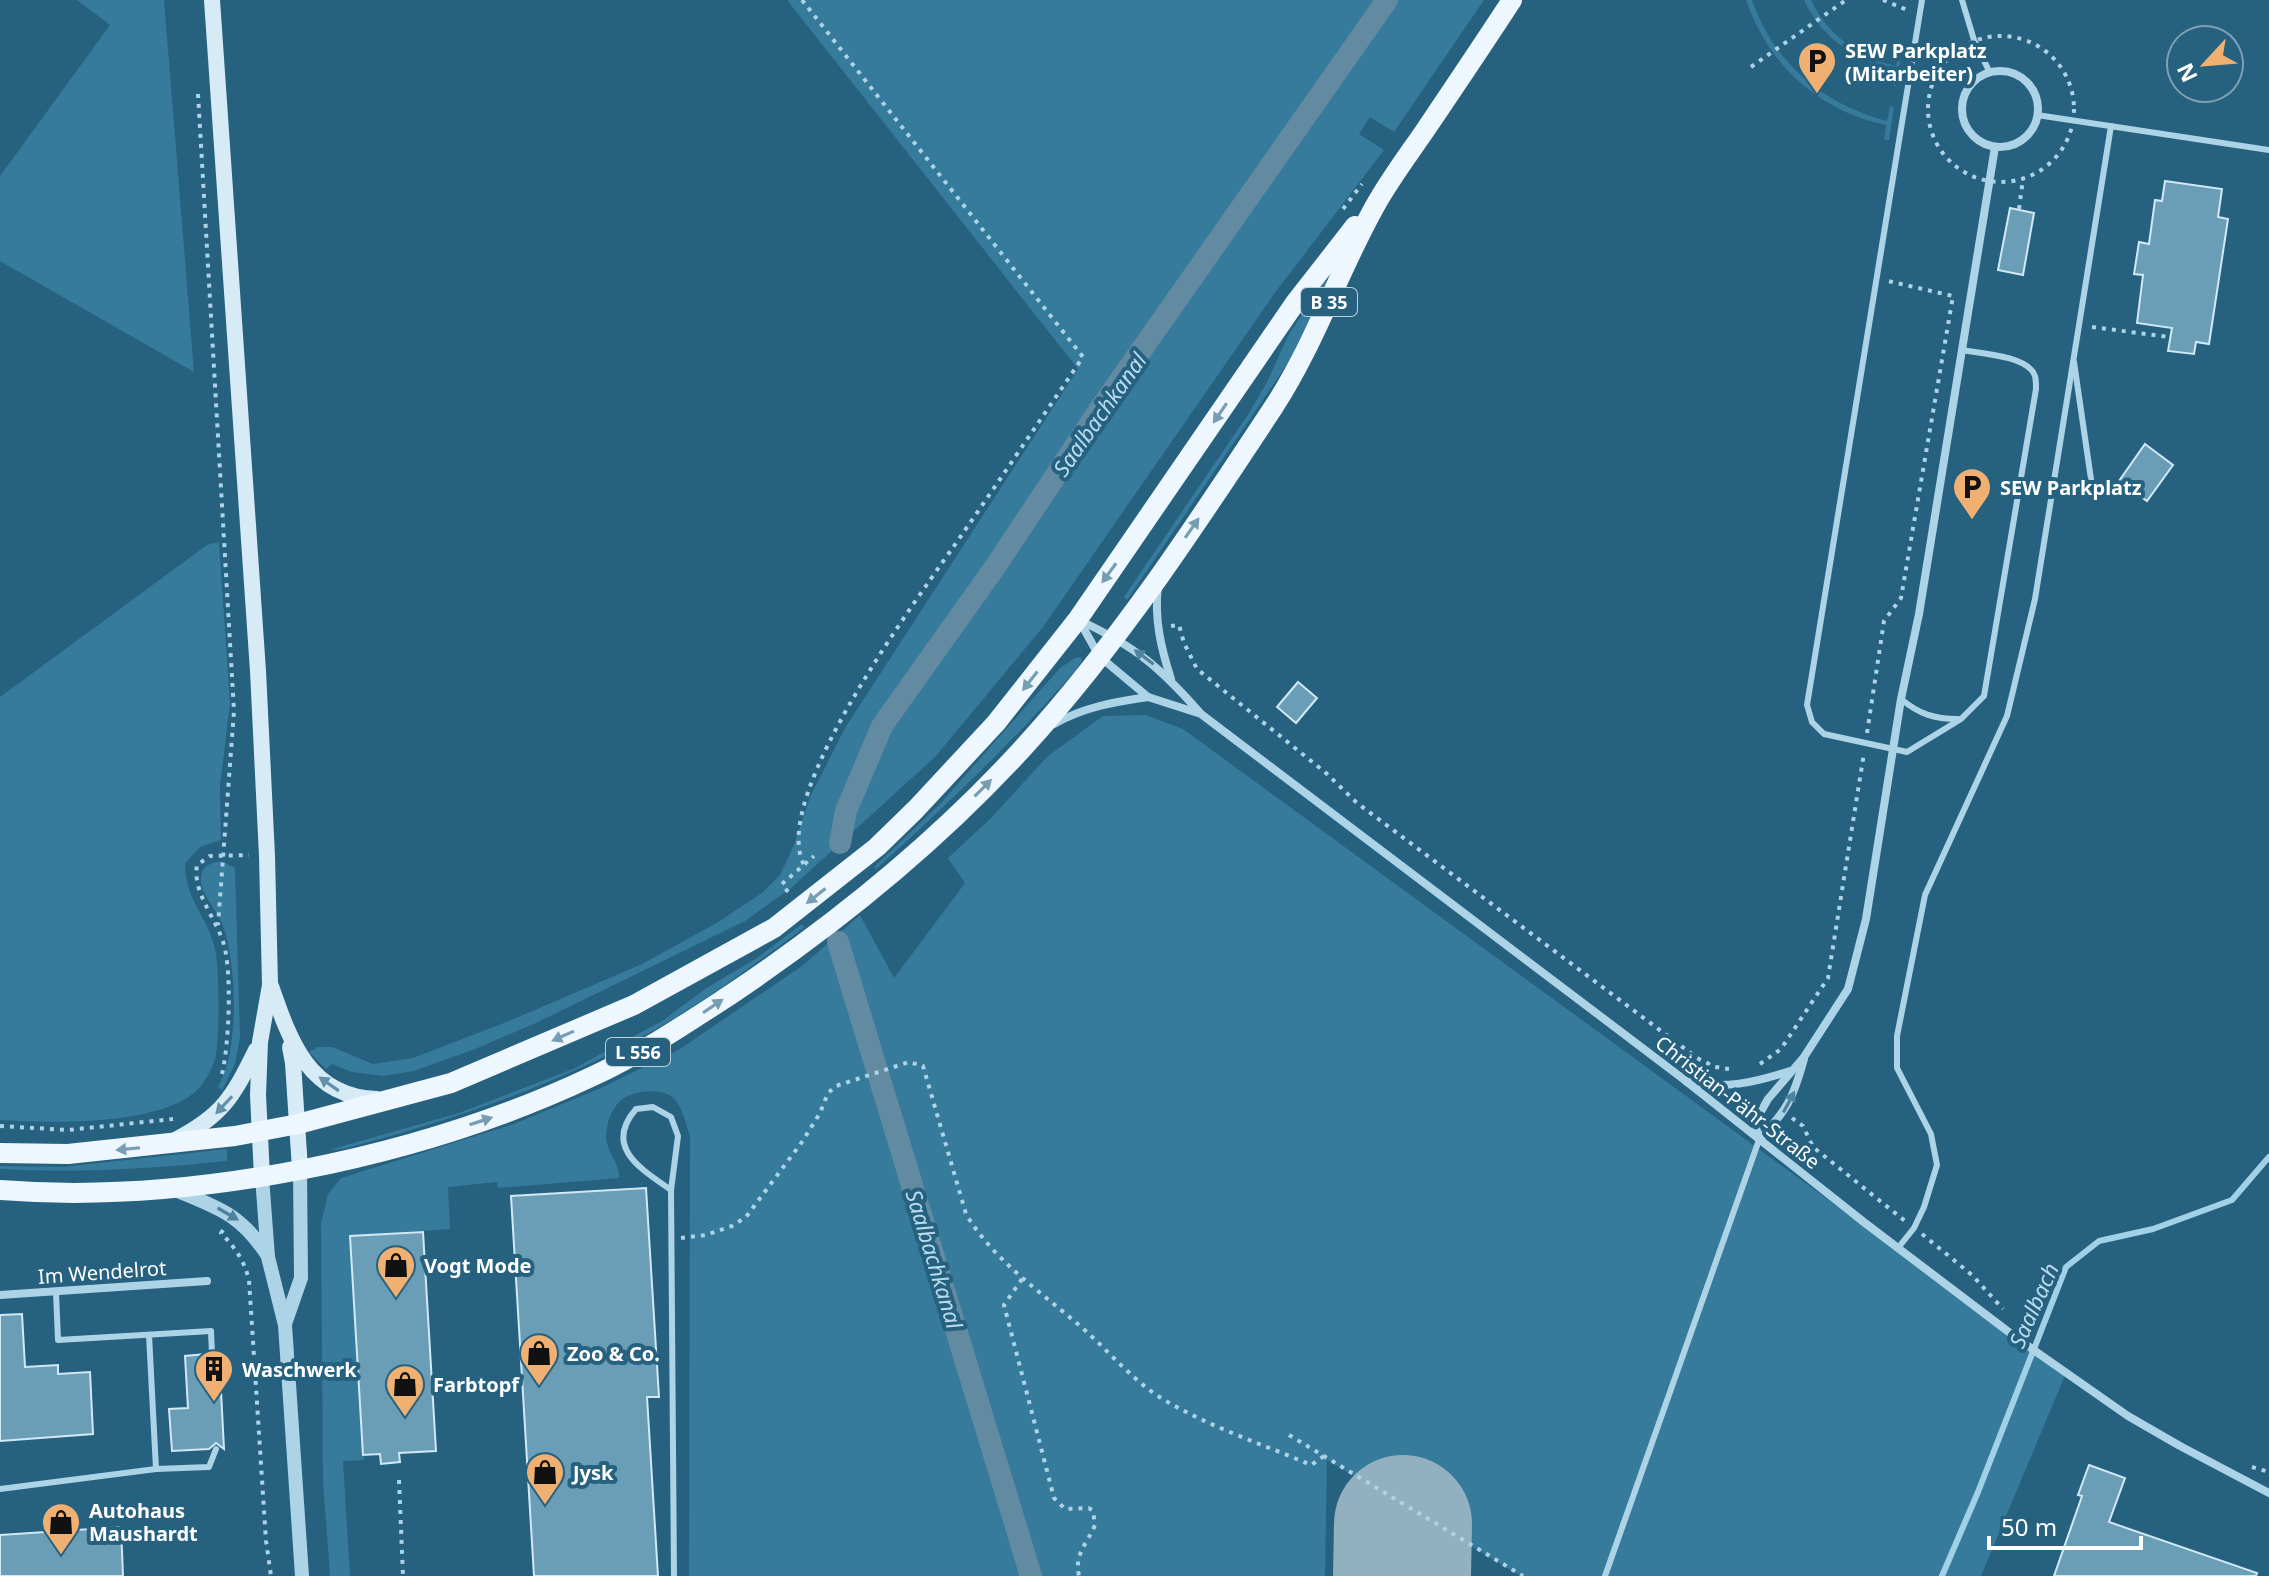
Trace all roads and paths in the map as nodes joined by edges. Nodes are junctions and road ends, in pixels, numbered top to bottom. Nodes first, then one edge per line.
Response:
1 (212, 0) edge
2 (802, 0) edge
3 (1512, 0) edge
4 (1846, 0) edge
5 (1883, 0) edge
6 (1922, 0) edge
7 (1962, 0) edge
8 (1920, 13) junction
9 (1974, 40) junction
10 (1751, 67) dead end
11 (1990, 73) junction
12 (198, 93) dead end
13 (2037, 115) junction
14 (2073, 120) junction
15 (2111, 126) junction
16 (1995, 147) junction
17 (2269, 150) edge
18 (2023, 179) junction
19 (1989, 182) junction
20 (1377, 202) junction
21 (2019, 209) dead end
22 (1888, 282) dead end
23 (2078, 325) junction
24 (2169, 337) dead end
25 (1961, 350) junction
26 (2073, 354) junction
27 (2093, 493) dead end
28 (1159, 575) junction
29 (1078, 619) junction
30 (1158, 629) junction
31 (1114, 637) junction
32 (1099, 656) junction
33 (1171, 680) junction
34 (1148, 697) junction
35 (1901, 699) junction
36 (1201, 714) junction
37 (1961, 719) junction
38 (1033, 737) junction
39 (1865, 743) junction
40 (1892, 750) junction
41 (224, 855) junction
42 (267, 856) junction
43 (814, 856) dead end
44 (804, 865) junction
45 (777, 901) dead end
46 (218, 925) junction
47 (270, 985) junction
48 (287, 1033) junction
49 (260, 1042) junction
50 (1804, 1057) junction
51 (1751, 1070) junction
52 (1790, 1071) junction
53 (1686, 1081) junction
54 (1753, 1082) junction
55 (217, 1083) dead end
56 (392, 1100) junction
57 (1784, 1113) junction
58 (180, 1115) dead end
59 (298, 1124) junction
60 (0, 1126) edge
61 (261, 1131) junction
62 (1759, 1140) junction
63 (164, 1145) junction
64 (0, 1153) edge
65 (300, 1169) junction
66 (262, 1177) junction
67 (173, 1189) junction
68 (0, 1190) edge
69 (671, 1190) junction
70 (231, 1214) junction
71 (1914, 1228) junction
72 (671, 1239) junction
73 (1898, 1248) junction
74 (268, 1257) junction
75 (1022, 1279) junction
76 (207, 1281) dead end
77 (56, 1292) junction
78 (0, 1295) edge
79 (285, 1325) junction
80 (149, 1335) junction
81 (2018, 1339) junction
82 (212, 1354) dead end
83 (1289, 1435) dead end
84 (216, 1449) dead end
85 (1324, 1456) junction
86 (156, 1469) junction
87 (399, 1480) dead end
88 (0, 1489) edge
89 (2269, 1493) edge
90 (271, 1576) edge
91 (302, 1576) edge
92 (403, 1576) edge
93 (674, 1576) edge
94 (1079, 1576) edge
95 (1523, 1576) edge
96 (1605, 1576) edge

1 - 42 main road
2 - 44 path
3 - 20 main road, B 35
4 - 10 path
5 - 8 path
6 - 8 lane
7 - 9 lane
8 - 39 lane
9 - 11 lane
9 - 14 path
9 - 19 path
11 - 13 street
11 - 16 street
12 - 41 path
13 - 14 lane
13 - 16 street
14 - 15 lane
14 - 18 path
15 - 17 lane
15 - 23 lane
16 - 19 street
18 - 19 path
18 - 21 path
19 - 25 street
28 -> 20 main road, B 35
20 -> 29 main road, B 35
22 - 39 path
23 - 24 path
23 - 26 lane
25 - 35 street
25 - 37 lane
26 - 27 lane
26 - 71 lane
28 - 30 street
28 - 31 main road, B 35
29 - 31 street, Christian-Pähr-Straße
29 - 32 street, Christian-Pähr-Straße
29 -> 56 main road, L 556
30 - 33 street
30 - 51 path
31 - 32 main road, B 35
33 -> 31 street, Christian-Pähr-Straße
32 - 34 street, Christian-Pähr-Straße
32 - 38 main road, L 556
33 - 36 street, Christian-Pähr-Straße
34 - 36 street, Christian-Pähr-Straße
34 - 38 street
35 - 37 lane
35 - 40 street
36 - 53 street, Christian-Pähr-Straße
37 - 40 lane
65 -> 38 main road, L 556
39 - 40 lane
39 - 51 path
40 - 50 street
41 - 42 path
41 - 46 path
41 - 46 path
42 - 47 main road
43 - 44 path
44 - 45 path
46 - 55 path
47 - 48 main road
47 - 49 main road
56 -> 48 main road
48 - 59 main road
49 - 61 main road
49 -> 63 main road
50 - 52 street
57 -> 50 street
51 - 54 path
52 - 54 street
52 - 62 street
53 - 54 street
53 - 62 street, Christian-Pähr-Straße
56 - 59 main road, L 556
57 - 62 street
57 - 71 path
58 - 60 path
59 - 61 main road, L 556
59 - 65 main road
61 - 63 main road, L 556
61 - 66 main road
62 - 73 street, Christian-Pähr-Straße
62 - 96 lane
63 -> 64 main road, L 556
65 - 66 main road, L 556
65 - 79 street
66 - 67 main road, L 556
66 - 74 street
67 - 68 main road, L 556
67 -> 70 street
69 - 69 lane
69 - 72 lane
70 - 74 street
70 - 90 path
71 - 73 lane
71 - 81 path
72 - 75 path
72 - 93 lane
73 - 81 street, Christian-Pähr-Straße
74 - 79 street
75 - 85 path
75 - 94 path
76 - 77 street, Im Wendelrot
77 - 78 street, Im Wendelrot
77 - 80 lane
79 - 91 street
80 - 82 lane
80 - 86 lane
81 - 89 street, Christian-Pähr-Straße
83 - 85 path
84 - 86 lane
85 - 95 path
86 - 88 lane
87 - 92 path

